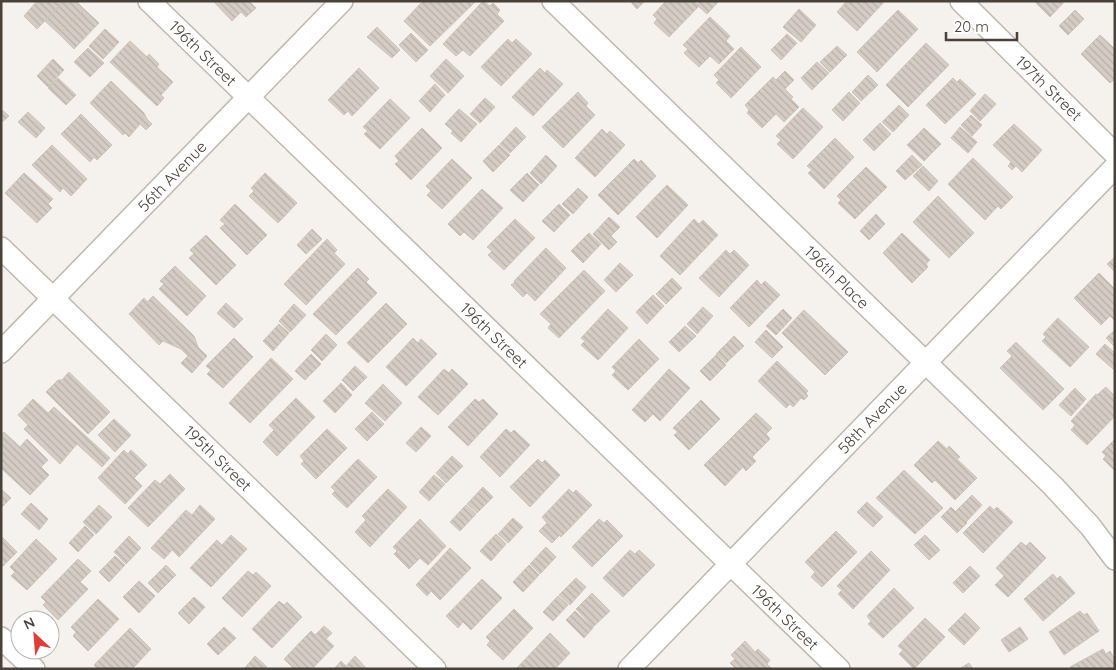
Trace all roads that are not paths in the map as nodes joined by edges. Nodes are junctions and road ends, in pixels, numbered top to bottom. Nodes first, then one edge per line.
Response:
1 (150, 1) edge
2 (342, 1) edge
3 (553, 1) edge
4 (961, 1) edge
5 (249, 97) junction
6 (1115, 154) edge
7 (1115, 167) edge
8 (1, 248) edge
9 (53, 298) junction
10 (1, 352) edge
11 (926, 363) junction
12 (1115, 559) edge
13 (730, 564) junction
14 (1, 638) edge
15 (34, 669) edge
16 (435, 669) edge
17 (629, 669) edge
18 (838, 669) edge

1 - 5 street, 196th Street
2 - 5 street, 56th Avenue
3 - 11 street, 196th Place
4 - 6 street, 197th Street
5 - 9 street, 56th Avenue
5 - 13 street, 196th Street
7 - 11 street, 58th Avenue
8 - 9 street, 195th Street
9 - 10 street, 56th Avenue
9 - 16 street, 195th Street
11 - 12 street, 196th Place
11 - 13 street, 58th Avenue
13 - 17 street, 58th Avenue
13 - 18 street, 196th Street
14 - 15 street

